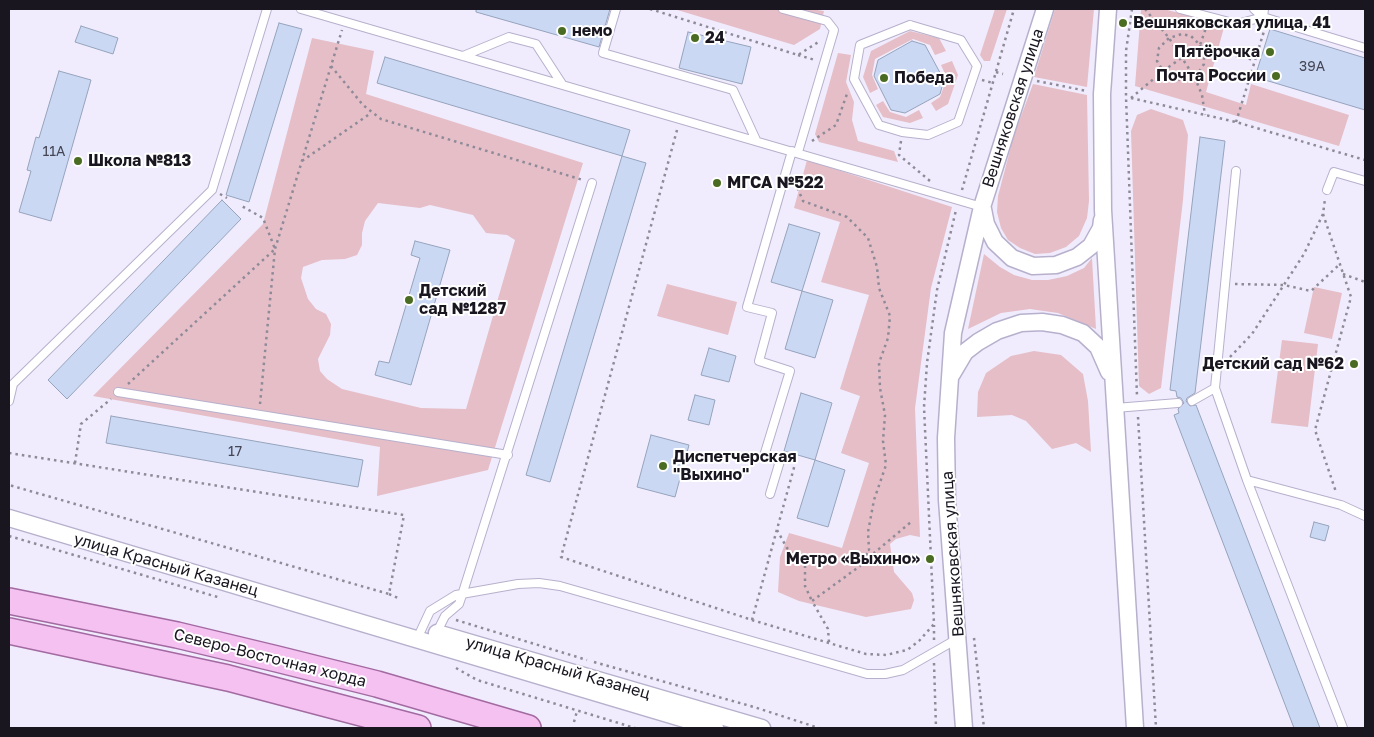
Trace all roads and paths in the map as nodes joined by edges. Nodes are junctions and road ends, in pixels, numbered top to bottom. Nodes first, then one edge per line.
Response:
1 (267, 9) edge
2 (301, 9) edge
3 (616, 9) edge
4 (650, 9) edge
5 (783, 9) edge
6 (1014, 9) edge
7 (1045, 9) edge
8 (1108, 9) edge
9 (1132, 9) edge
10 (1145, 9) edge
11 (1180, 9) edge
12 (1254, 9) edge
13 (1264, 9) edge
14 (1266, 18) junction
15 (344, 21) junction
16 (1206, 26) dead end
17 (826, 37) dead end
18 (1169, 38) junction
19 (1200, 45) junction
20 (1365, 48) edge
21 (798, 55) junction
22 (463, 56) junction
23 (1236, 56) dead end
24 (1183, 58) junction
25 (1255, 60) junction
26 (818, 61) dead end
27 (331, 66) junction
28 (1163, 71) junction
29 (996, 72) junction
30 (1003, 74) dead end
31 (1194, 78) junction
32 (1033, 80) dead end
33 (856, 83) junction
34 (562, 84) junction
35 (1087, 91) dead end
36 (371, 113) junction
37 (1205, 115) junction
38 (680, 119) junction
39 (1236, 122) junction
40 (902, 132) junction
41 (817, 137) dead end
42 (756, 140) junction
43 (795, 152) junction
44 (1365, 160) edge
45 (302, 161) junction
46 (787, 165) junction
47 (1236, 170) dead end
48 (1365, 180) edge
49 (592, 183) joint
50 (1327, 190) joint
51 (949, 196) junction
52 (959, 199) junction
53 (240, 205) dead end
54 (982, 207) junction
55 (1103, 210) junction
56 (1323, 214) junction
57 (275, 249) junction
58 (1340, 264) junction
59 (1343, 274) junction
60 (1365, 282) edge
61 (1225, 284) junction
62 (1284, 285) junction
63 (1217, 370) junction
64 (949, 380) junction
65 (11, 384) edge
66 (1215, 388) junction
67 (118, 392) junction
68 (9, 401) edge
69 (1192, 401) dead end
70 (1178, 403) dead end
71 (1138, 407) junction
72 (1115, 408) junction
73 (259, 414) junction
74 (9, 453) edge
75 (508, 455) junction
76 (75, 463) junction
77 (795, 464) dead end
78 (1247, 480) junction
79 (9, 485) edge
80 (770, 494) dead end
81 (1341, 505) junction
82 (1365, 516) edge
83 (9, 518) edge
84 (910, 522) dead end
85 (777, 530) junction
86 (9, 536) edge
87 (868, 550) junction
88 (464, 592) junction
89 (388, 594) junction
90 (400, 599) dead end
91 (9, 600) edge
92 (228, 600) dead end
93 (812, 601) junction
94 (752, 620) junction
95 (463, 623) dead end
96 (934, 624) junction
97 (9, 631) edge
98 (425, 634) junction
99 (959, 638) junction
100 (829, 643) junction
101 (934, 653) junction
102 (451, 665) dead end
103 (577, 711) junction
104 (574, 722) dead end
105 (418, 728) edge
106 (528, 728) edge
107 (635, 728) edge
108 (715, 728) edge
109 (762, 728) edge
110 (819, 728) edge
111 (936, 728) edge
112 (964, 728) edge
113 (1135, 728) edge
114 (1156, 728) edge
115 (1343, 728) edge

1 - 65 lane
2 - 15 lane
3 - 42 lane
4 - 21 path
5 - 43 lane
6 - 29 path
7 - 54 street, Вешняковская улица
8 - 55 street, Вешняковская улица
9 - 71 path
10 - 18 path
11 - 14 lane
12 - 14 lane
13 - 14 lane
14 - 20 lane
14 - 25 path
15 - 22 lane
15 - 27 path
16 - 19 path
17 - 21 path
18 - 19 path
18 - 24 path
18 - 28 path
19 - 24 path
19 - 31 path
21 - 26 path
22 - 34 lane
22 - 34 lane
23 - 25 path
24 - 28 path
24 - 31 path
25 - 39 path
27 - 36 path
27 - 45 path
28 - 31 path
28 - 37 path
29 - 30 path
29 - 52 path
31 - 37 path
32 - 35 path
33 - 40 lane
33 - 40 lane
33 - 41 path
34 - 38 lane
36 - 45 path
36 - 49 path
37 - 39 path
38 - 42 lane
38 - 94 path
39 - 44 path
40 - 51 path
42 - 43 lane
43 - 46 lane
43 - 51 lane
45 - 57 path
46 - 80 lane
46 - 87 path
47 - 61 lane
48 - 50 lane
49 - 75 lane
50 - 56 path
51 - 52 lane
52 - 54 lane
52 - 96 path
53 - 57 path
54 - 55 street, Вешняковская улица
54 - 64 street, Вешняковская улица
55 - 72 street, Вешняковская улица
56 - 58 path
56 - 62 path
57 - 67 path
57 - 73 path
58 - 59 path
58 - 62 path
59 - 60 path
59 - 81 path
61 - 62 path
61 - 63 lane
62 - 63 path
63 - 66 lane
64 - 72 street, Вешняковская улица
64 - 99 street, Вешняковская улица
65 - 68 lane
66 - 69 lane
66 - 78 lane
67 - 73 lane
67 - 76 path
70 - 71 lane
71 - 72 lane
71 - 114 path
72 - 113 street, Вешняковская улица
73 - 75 lane
74 - 76 path
75 - 88 lane
76 - 89 path
77 - 85 path
78 - 81 lane
78 - 115 lane
79 - 89 path
81 - 82 lane
83 - 98 street, улица Красный Казанец
84 - 87 path
85 - 93 path
85 - 94 path
86 - 92 path
87 - 93 path
88 - 98 lane
88 - 98 lane
88 - 101 lane
89 - 90 path
91 - 106 main road, Северо-Восточная хорда
93 - 100 path
94 - 100 path
95 - 110 path
96 - 100 path
96 - 101 path
97 - 105 main road, Северо-Восточная хорда
98 - 108 street, улица Красный Казанец
98 - 109 street, улица Красный Казанец
99 - 101 lane
99 - 112 street, Вешняковская улица
101 - 111 path
102 - 103 path
103 - 104 path
103 - 107 path

